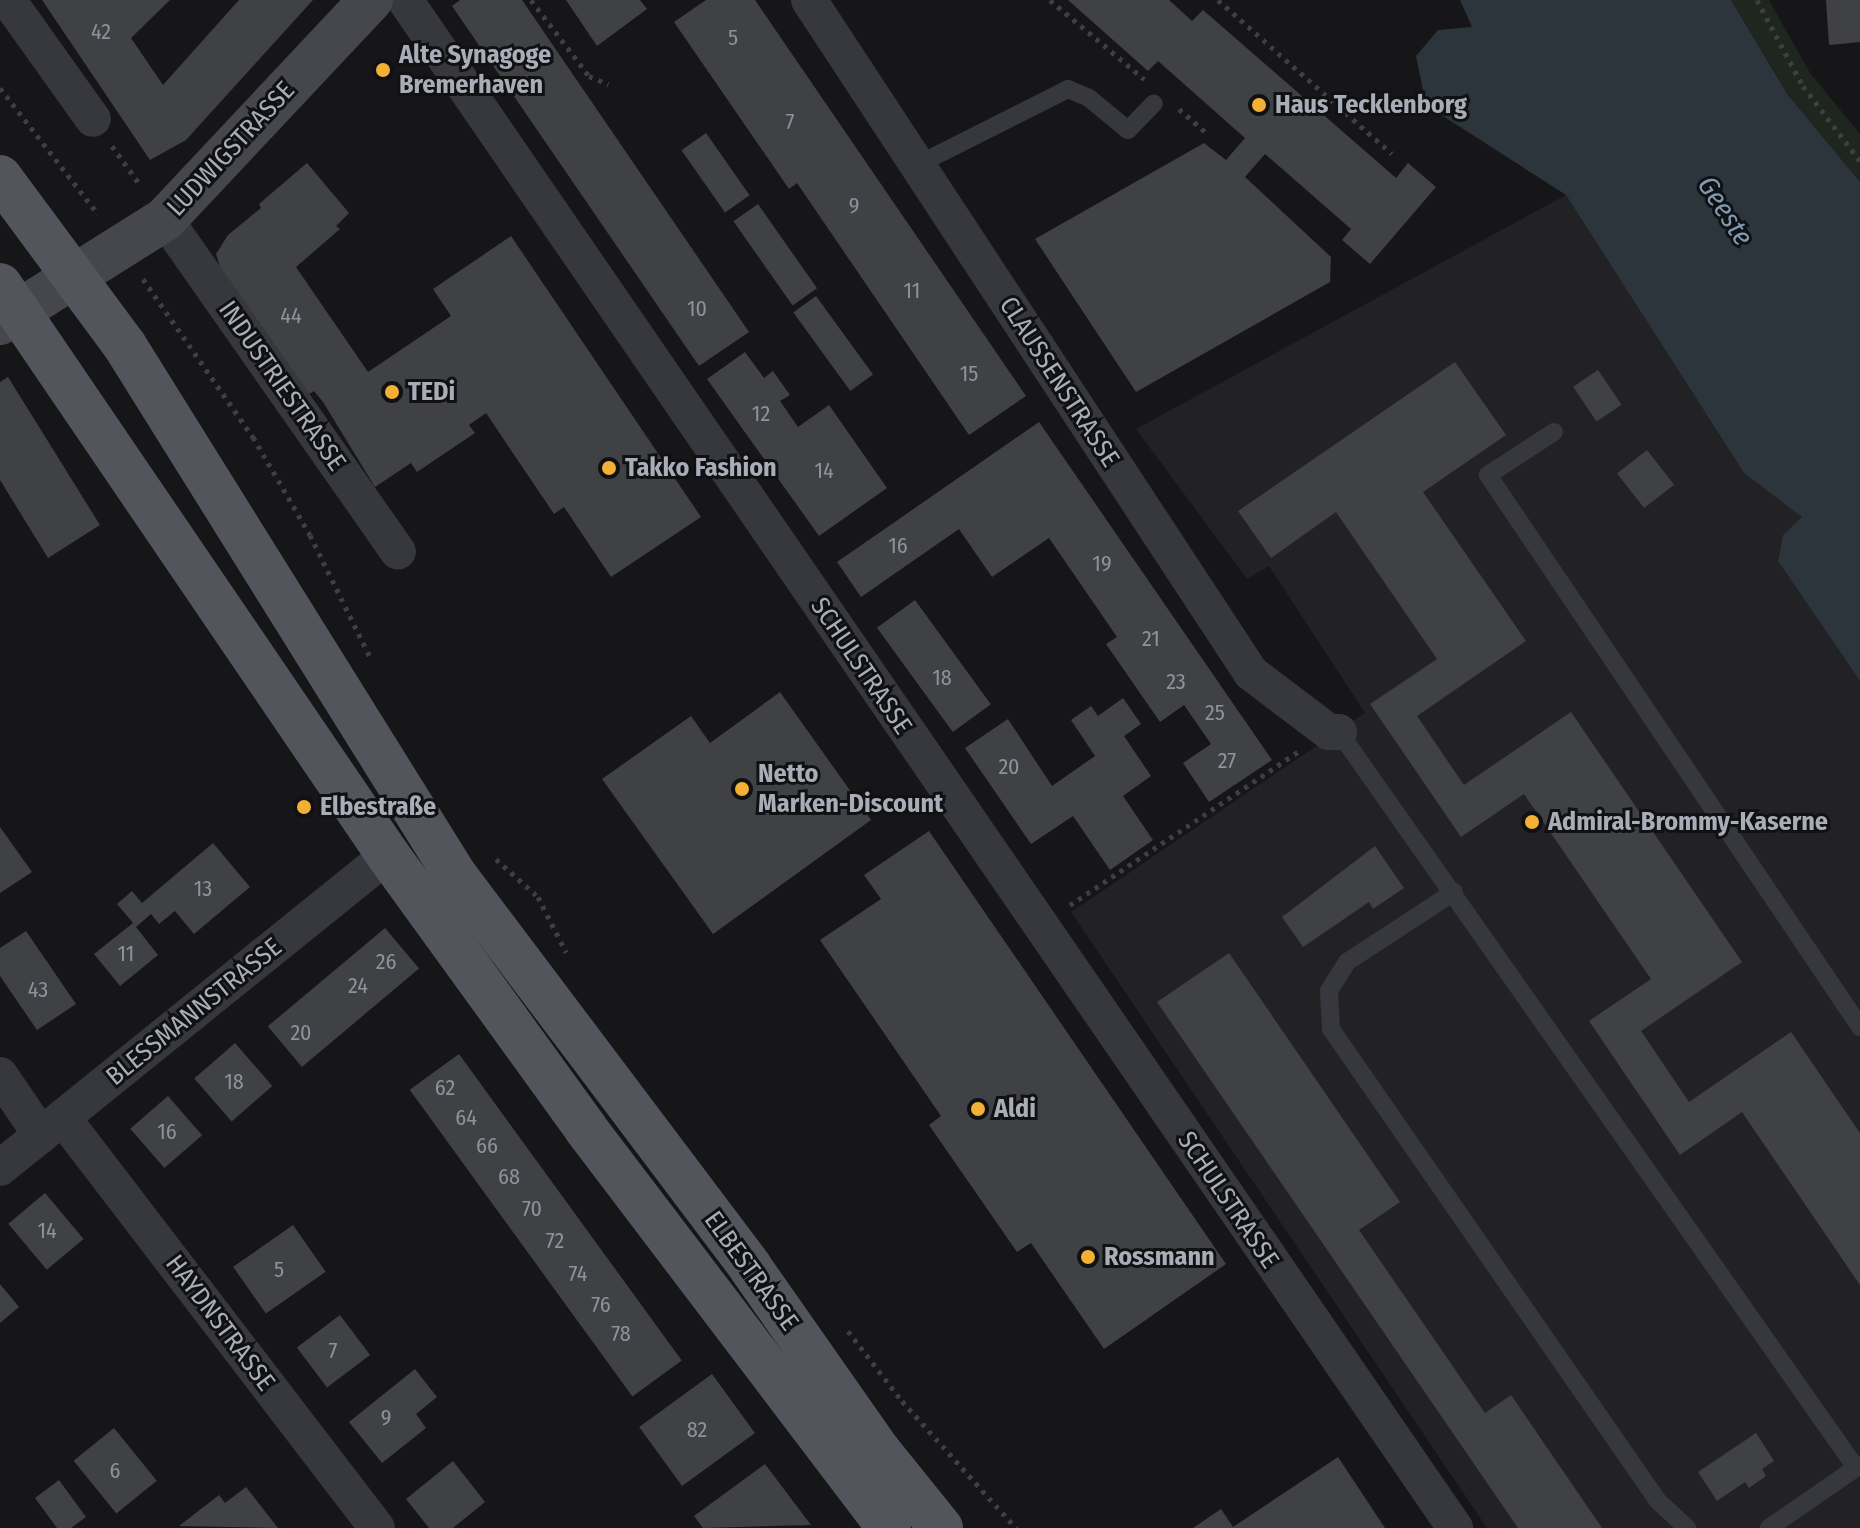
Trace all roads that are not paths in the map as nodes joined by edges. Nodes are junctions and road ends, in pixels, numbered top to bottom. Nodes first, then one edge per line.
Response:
1 (8, 0) edge
2 (371, 0) edge
3 (405, 0) edge
4 (809, 0) edge
5 (1159, 97) road end
6 (93, 119) road end
7 (917, 165) junction
8 (0, 177) edge
9 (165, 219) junction
10 (73, 275) junction
11 (6, 306) edge
12 (1554, 432) dead end
13 (398, 552) dead end
14 (1334, 732) joint
15 (388, 855) junction
16 (1454, 892) junction
17 (1860, 1027) edge
18 (0, 1075) edge
19 (52, 1127) junction
20 (0, 1168) edge
21 (1858, 1467) edge
22 (377, 1528) edge
23 (889, 1528) edge
24 (941, 1528) edge
25 (1455, 1528) edge
26 (1687, 1528) edge
27 (1769, 1528) edge

1 - 6 street
2 - 9 main road, LUDWIGSTRASSE
3 - 25 street, SCHULSTRASSE
4 - 7 street, CLAUSSENSTRASSE
5 - 7 lane
7 - 14 street, CLAUSSENSTRASSE
8 - 10 main road, ELBESTRASSE
9 - 10 main road, LUDWIGSTRASSE
9 - 13 street, INDUSTRIESTRASSE
10 - 11 main road, LUDWIGSTRASSE
10 - 24 main road, ELBESTRASSE
11 - 15 main road, ELBESTRASSE
12 - 17 lane
14 - 16 lane
15 - 19 street, BLESSMANNSTRASSE
15 - 23 main road, ELBESTRASSE
16 - 21 lane
16 - 26 lane
18 - 19 street, HAYDNSTRASSE
19 - 20 street, BLESSMANNSTRASSE
19 - 22 street, HAYDNSTRASSE
21 - 27 lane

